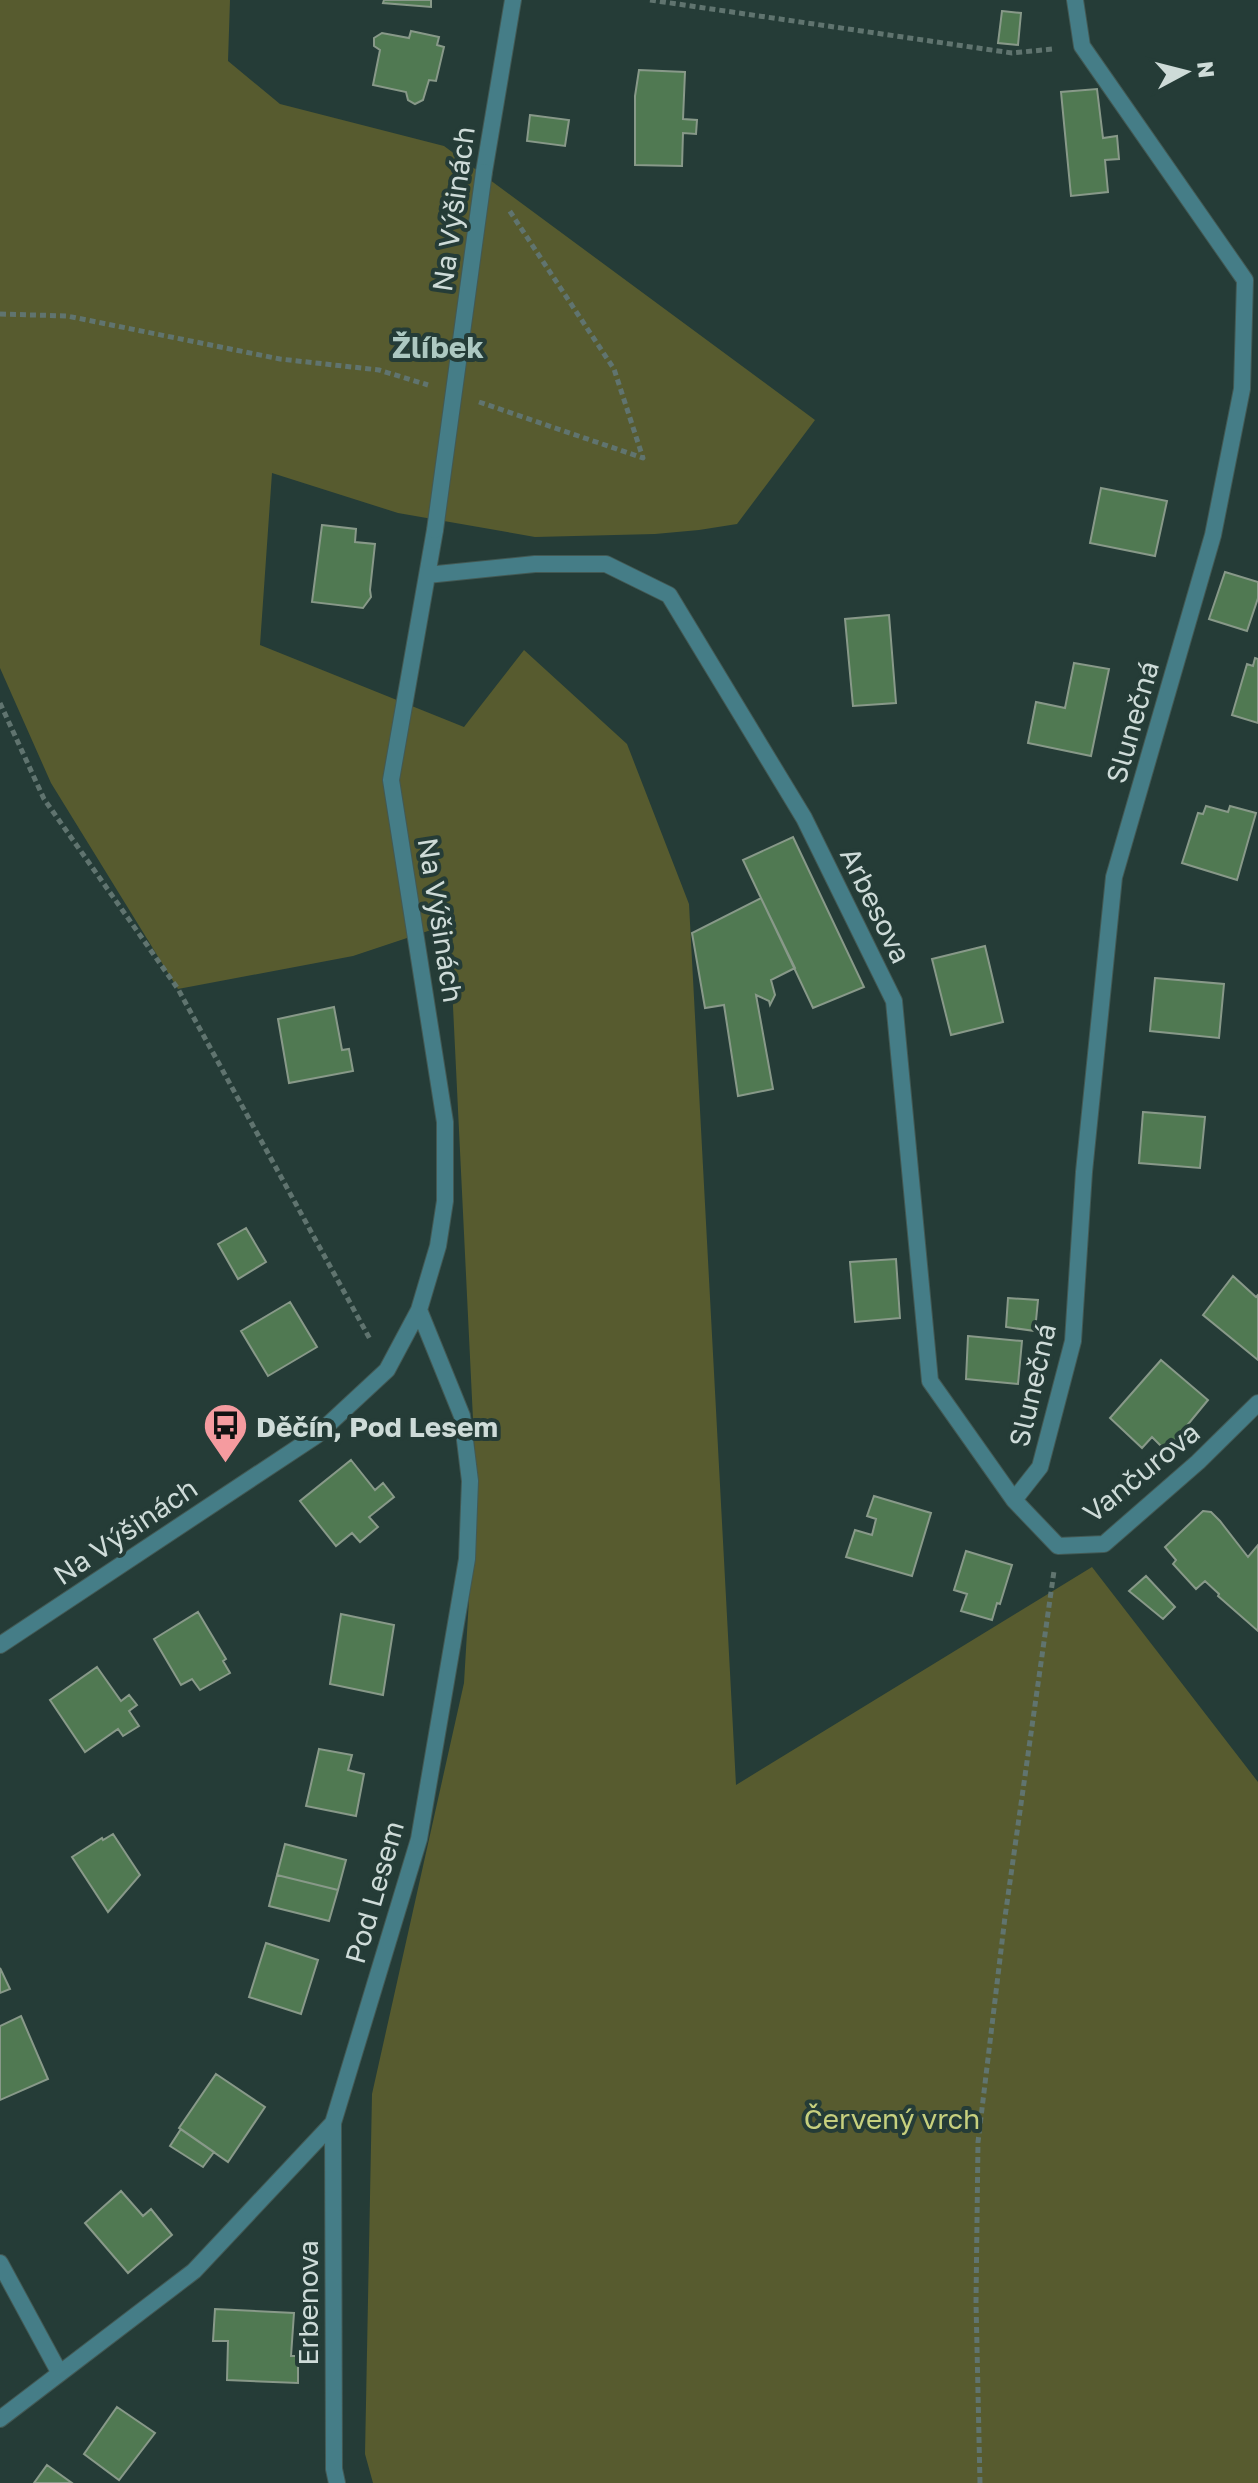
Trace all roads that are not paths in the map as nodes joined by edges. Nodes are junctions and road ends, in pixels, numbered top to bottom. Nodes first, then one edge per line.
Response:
1 (513, 0) edge
2 (1075, 0) edge
3 (427, 575) junction
4 (419, 1310) junction
5 (1258, 1403) edge
6 (1014, 1500) junction
7 (0, 1645) edge
8 (333, 2123) junction
9 (0, 2263) edge
10 (59, 2372) junction
11 (0, 2419) edge
12 (337, 2483) edge

1 - 3 street, Na Výšinách, bridge
2 - 6 street, Slunečná
3 - 4 street, Na Výšinách
3 - 6 street, Arbesova
4 - 7 street, Na Výšinách
4 - 8 street, Pod Lesem
5 - 6 street, Vančurova
8 - 10 street, Pod Lesem
8 - 12 street, Erbenova
9 - 10 street
10 - 11 street, Pod Lesem

